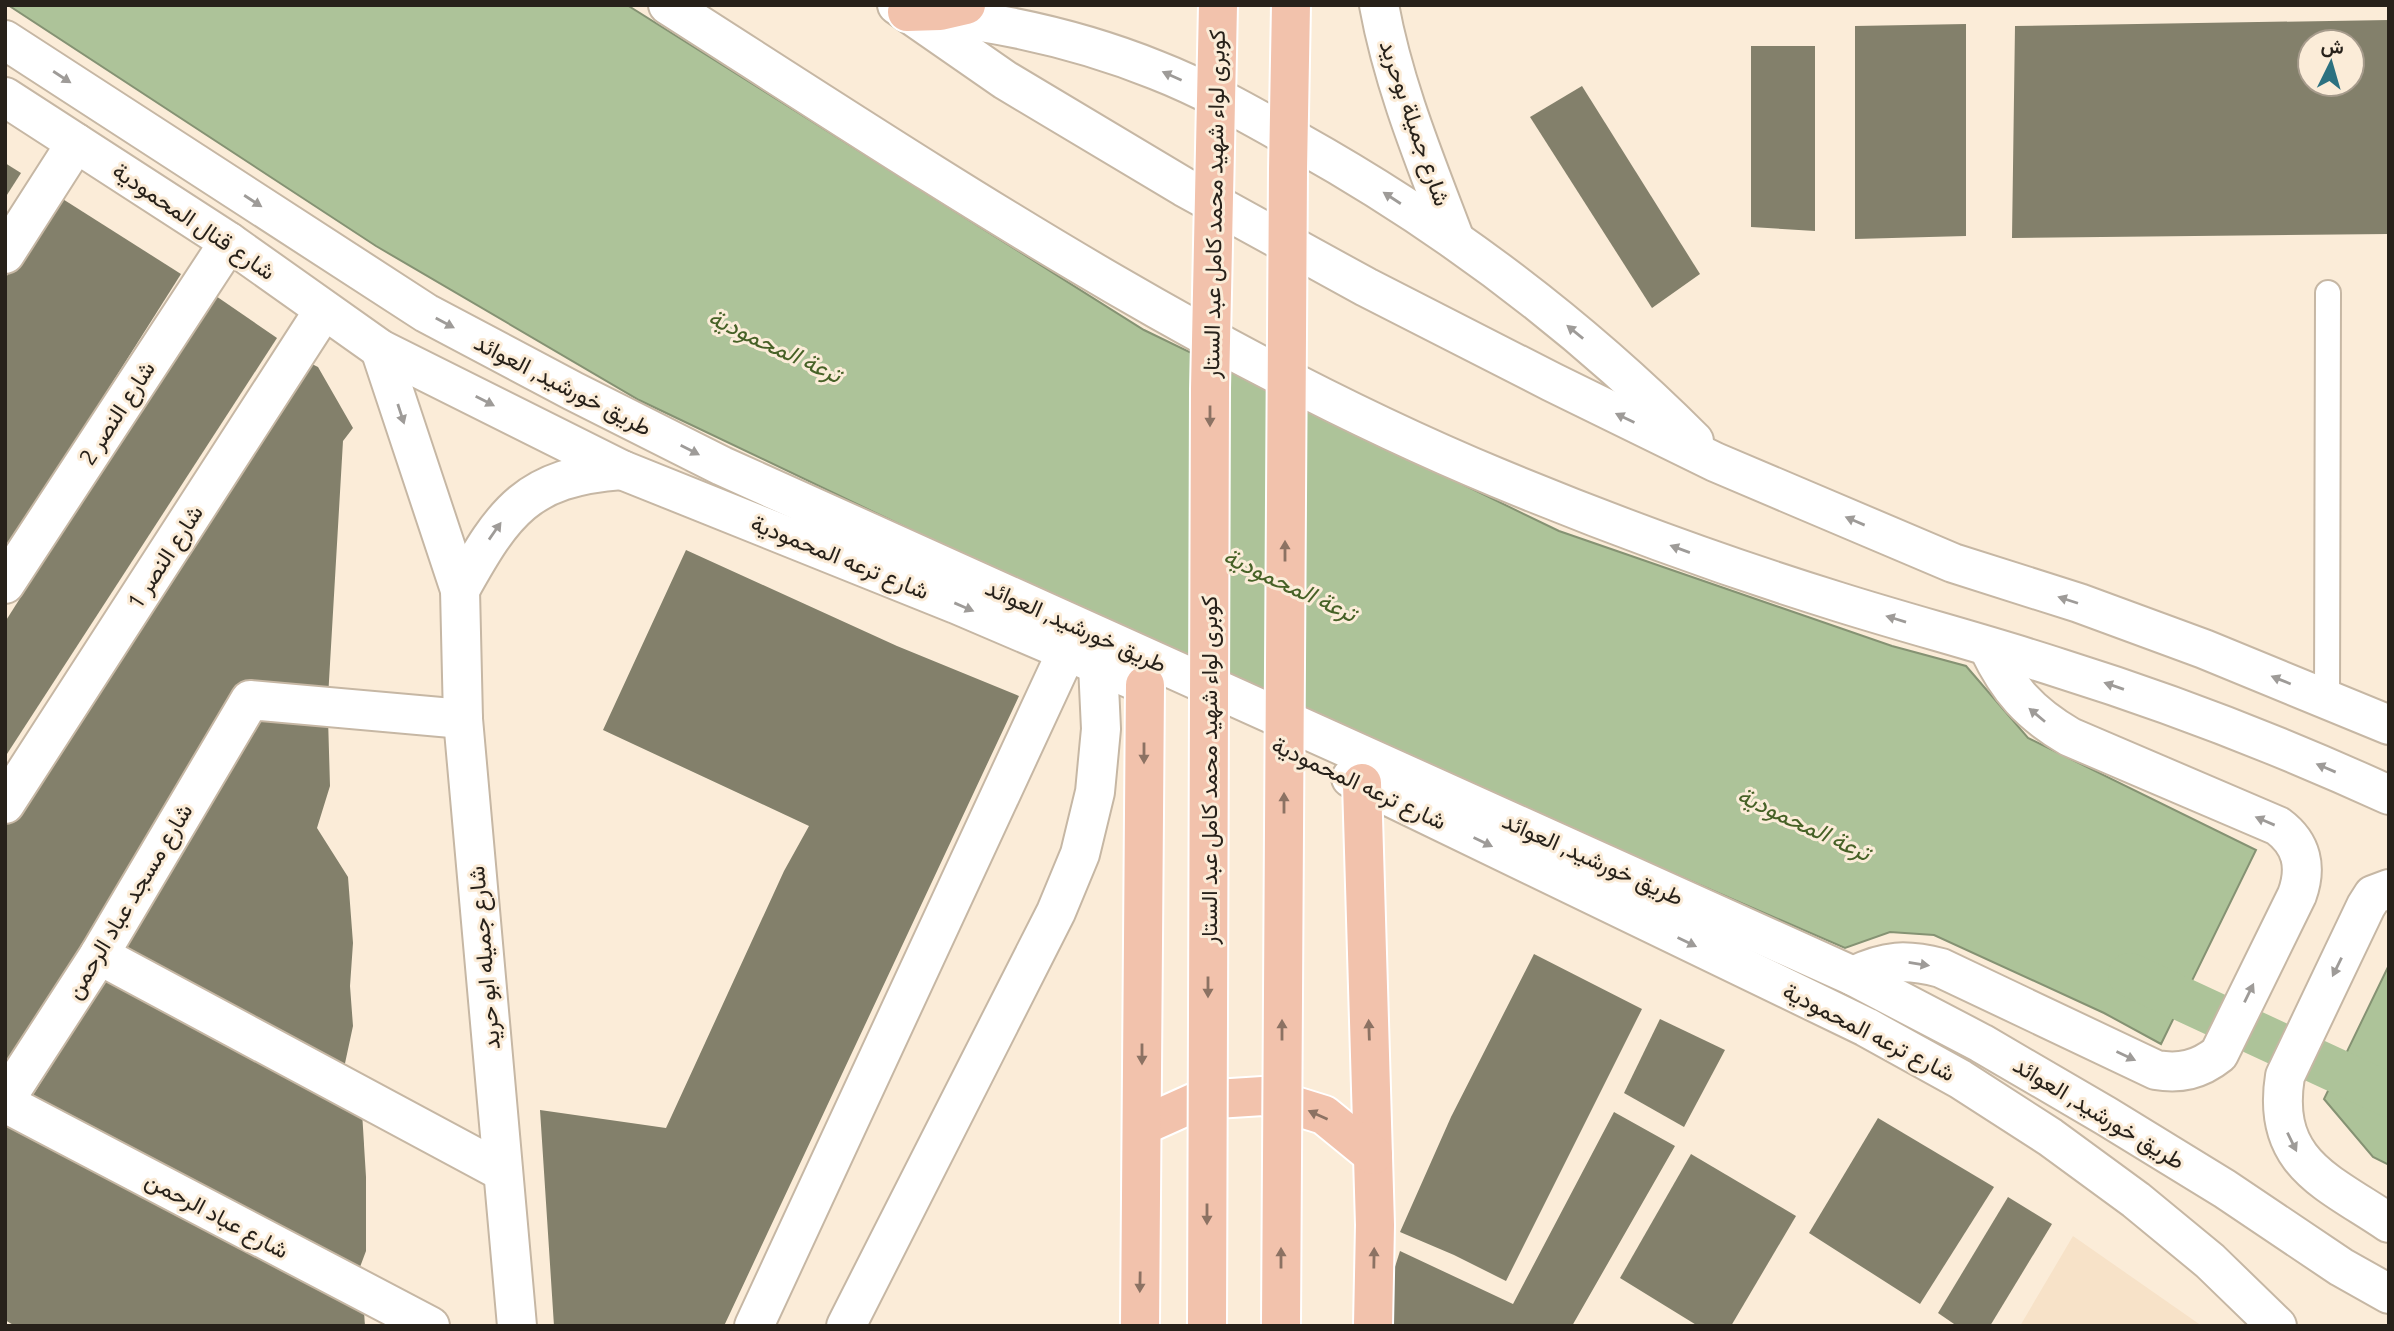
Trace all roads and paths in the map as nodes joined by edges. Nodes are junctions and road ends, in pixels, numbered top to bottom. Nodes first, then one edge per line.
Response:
1 (668, 5) edge
2 (966, 5) edge
3 (1218, 5) edge
4 (1291, 5) edge
5 (1379, 5) edge
6 (902, 9) edge
7 (5, 40) edge
8 (5, 97) edge
9 (76, 143) junction
10 (1455, 240) junction
11 (229, 242) junction
12 (5, 254) edge
13 (2328, 293) dead end
14 (324, 310) junction
15 (380, 349) junction
16 (1715, 462) junction
17 (622, 470) junction
18 (5, 584) edge
19 (460, 590) junction
20 (1988, 647) junction
21 (1083, 658) junction
22 (1144, 685) junction
23 (2327, 698) junction
24 (463, 719) junction
25 (2389, 725) edge
26 (1362, 783) junction
27 (2389, 795) edge
28 (5, 804) edge
29 (2377, 897) edge
30 (99, 955) junction
31 (1853, 976) junction
32 (5, 1101) edge
33 (1142, 1126) junction
34 (1373, 1155) junction
35 (503, 1172) junction
36 (2389, 1223) edge
37 (2389, 1294) edge
38 (430, 1326) edge
39 (517, 1326) edge
40 (754, 1326) edge
41 (846, 1326) edge
42 (1140, 1326) edge
43 (1207, 1326) edge
44 (1281, 1326) edge
45 (1373, 1326) edge
46 (2277, 1326) edge

20 -> 1 main road
2 - 6 main road
3 -> 43 main road, كوبرى لواء شهيد محمد كامل عبد الستار, bridge
44 -> 4 main road, bridge
5 - 10 main road, شارع جميلة بوحريد
10 -> 6 main road
16 -> 6 main road
7 -> 31 main road, طريق خورشيد, العوائد
8 - 9 main road, شارع قنال المحمودية
9 - 11 main road, شارع قنال المحمودية
9 - 12 main road
16 -> 10 main road
11 - 14 main road, شارع قنال المحمودية
11 - 18 main road, شارع النصر 2
13 - 23 lane
14 - 15 main road, شارع قنال المحمودية
14 - 28 main road, شارع النصر 1
15 -> 17 main road, شارع ترعه المحمودية
15 -> 19 main road, شارع جميله ابو حريد
23 -> 16 main road
19 -> 17 main road
17 -> 21 main road, شارع ترعه المحمودية
19 - 24 main road, شارع جميله ابو حريد
27 -> 20 main road
31 -> 20 main road
21 - 22 main road, شارع ترعه المحمودية
21 - 40 main road
21 - 41 main road
22 - 26 main road, شارع ترعه المحمودية
22 -> 33 main road
23 - 25 main road
24 - 30 main road, شارع مسجد عباد الرحمن
24 - 35 main road, شارع جميله ابو حريد
34 -> 26 main road
26 -> 46 main road, شارع ترعه المحمودية
29 -> 36 main road
30 - 32 main road, شارع مسجد عباد الرحمن
30 - 35 main road
31 - 37 main road, طريق خورشيد, العوائد
32 - 38 main road, شارع عباد الرحمن
34 -> 33 main road
33 -> 42 main road
45 -> 34 main road
35 - 39 main road, شارع جميله ابو حريد

